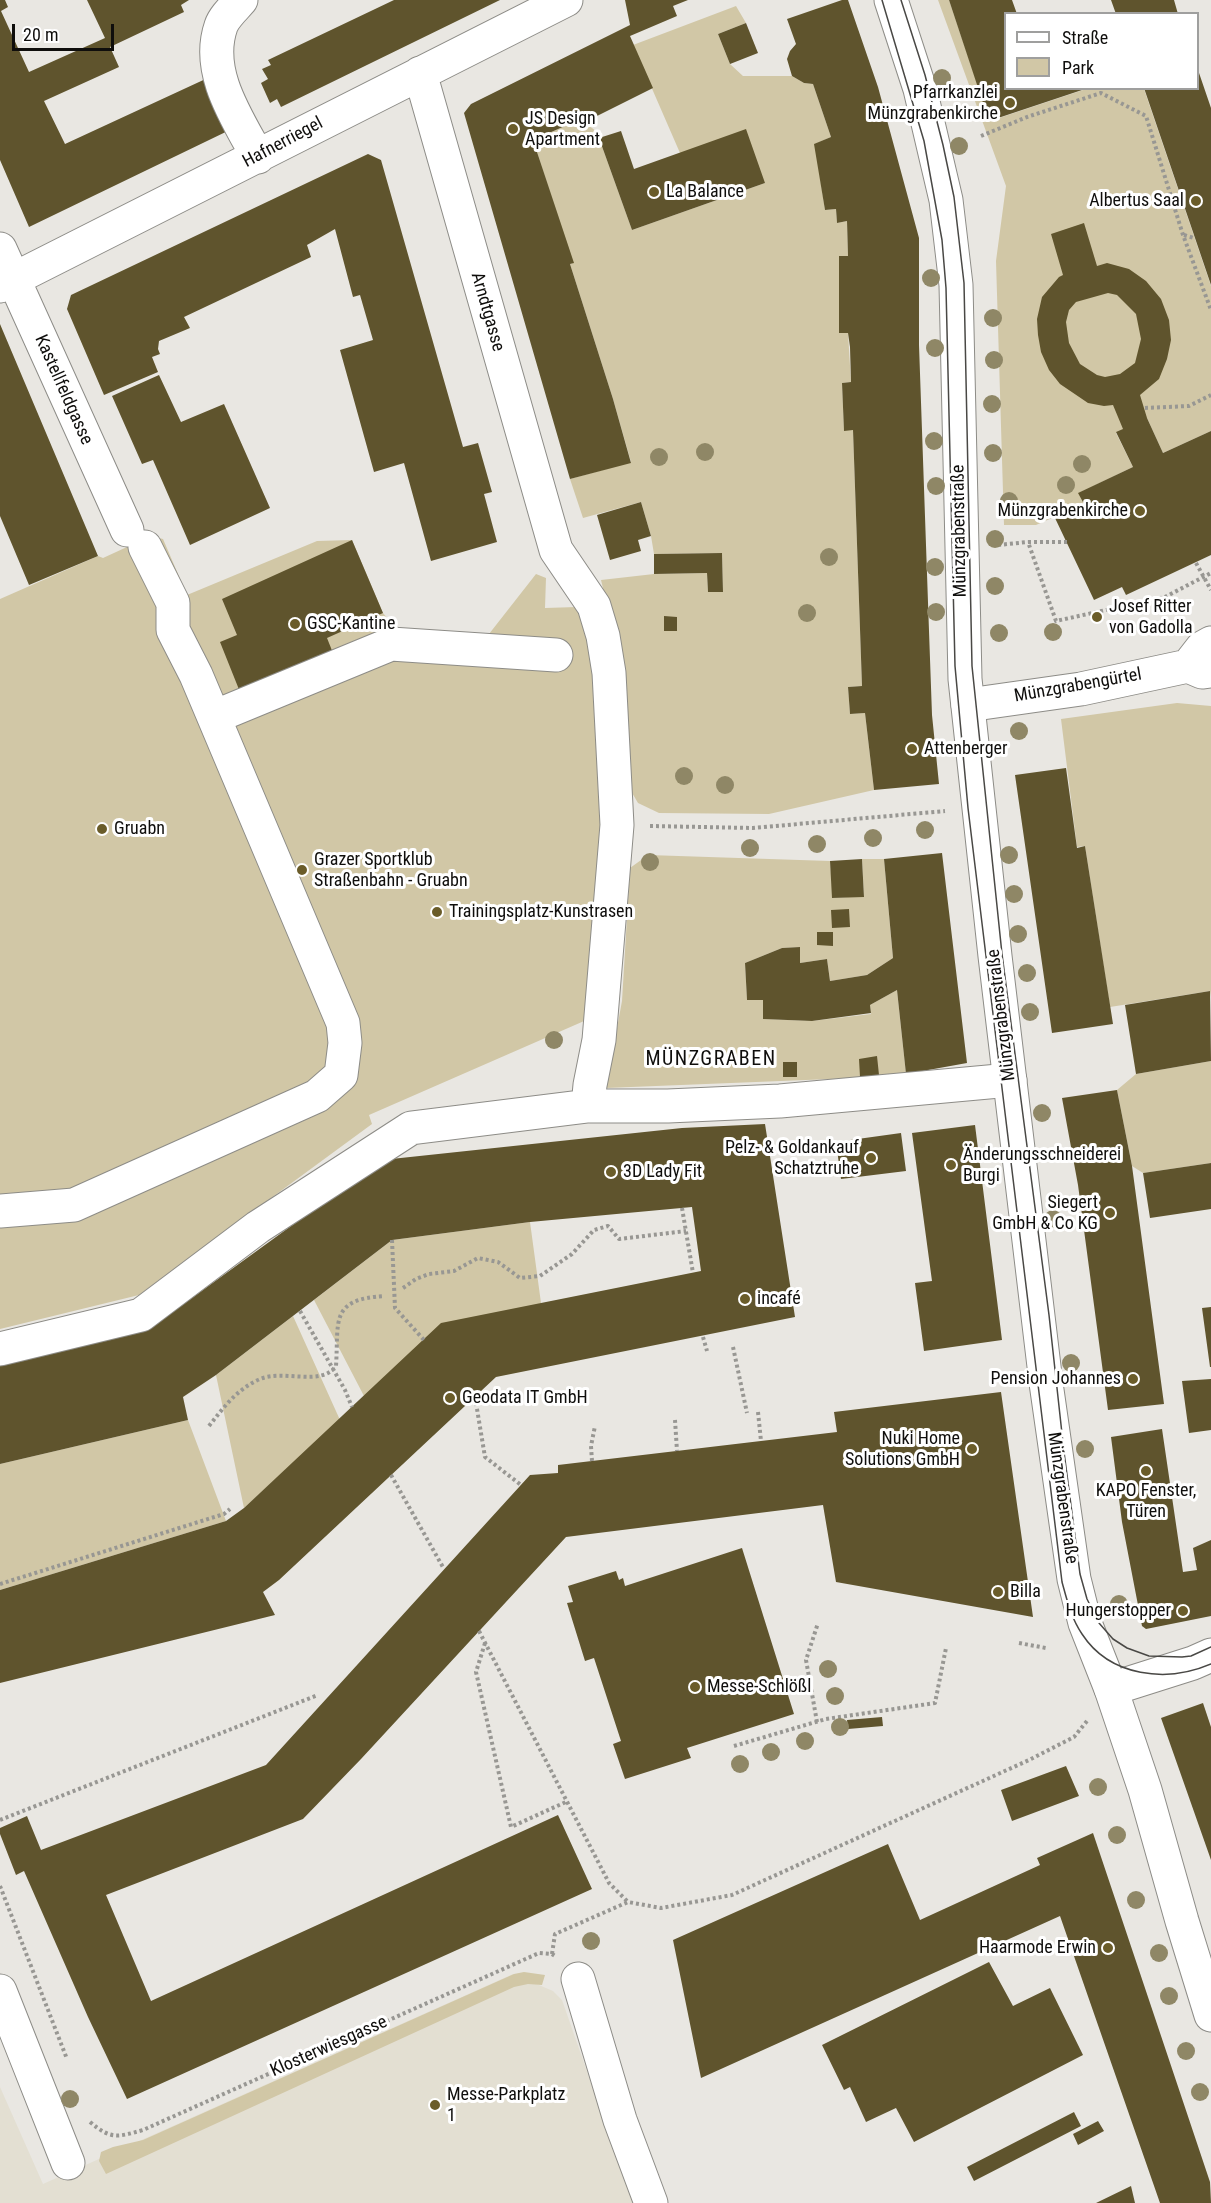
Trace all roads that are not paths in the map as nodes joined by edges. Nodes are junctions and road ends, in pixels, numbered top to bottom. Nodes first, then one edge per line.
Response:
1 (241, 0) edge
2 (566, 0) edge
3 (891, 0) edge
4 (420, 73) junction
5 (258, 157) junction
6 (0, 249) edge
7 (7, 283) edge
8 (1211, 643) edge
9 (556, 655) dead end
10 (1200, 668) edge
11 (968, 705) junction
12 (214, 717) junction
13 (1010, 1080) junction
14 (588, 1106) junction
15 (0, 1211) edge
16 (0, 1349) edge
17 (1211, 1654) edge
18 (1111, 1689) junction
19 (578, 1978) road end
20 (0, 1991) edge
21 (1211, 2015) edge
22 (68, 2163) dead end
23 (651, 2203) edge

1 - 5 main road
2 - 4 main road, Hafnerriegel
3 - 11 main road, Münzgrabenstraße
4 - 5 main road, Hafnerriegel
4 - 14 main road, Arndtgasse
5 - 7 main road, Hafnerriegel
6 - 7 main road, Kastellfeldgasse
7 - 12 main road, Kastellfeldgasse
8 - 10 main road, Münzgrabengürtel
9 - 12 main road
10 - 11 main road, Münzgrabengürtel
11 - 13 main road, Münzgrabenstraße
12 - 15 main road, Kastellfeldgasse
13 - 14 main road
13 - 18 main road, Münzgrabenstraße
14 - 16 main road
17 - 18 main road
18 - 21 main road, Münzgrabenstraße
19 - 23 main road
20 - 22 main road

